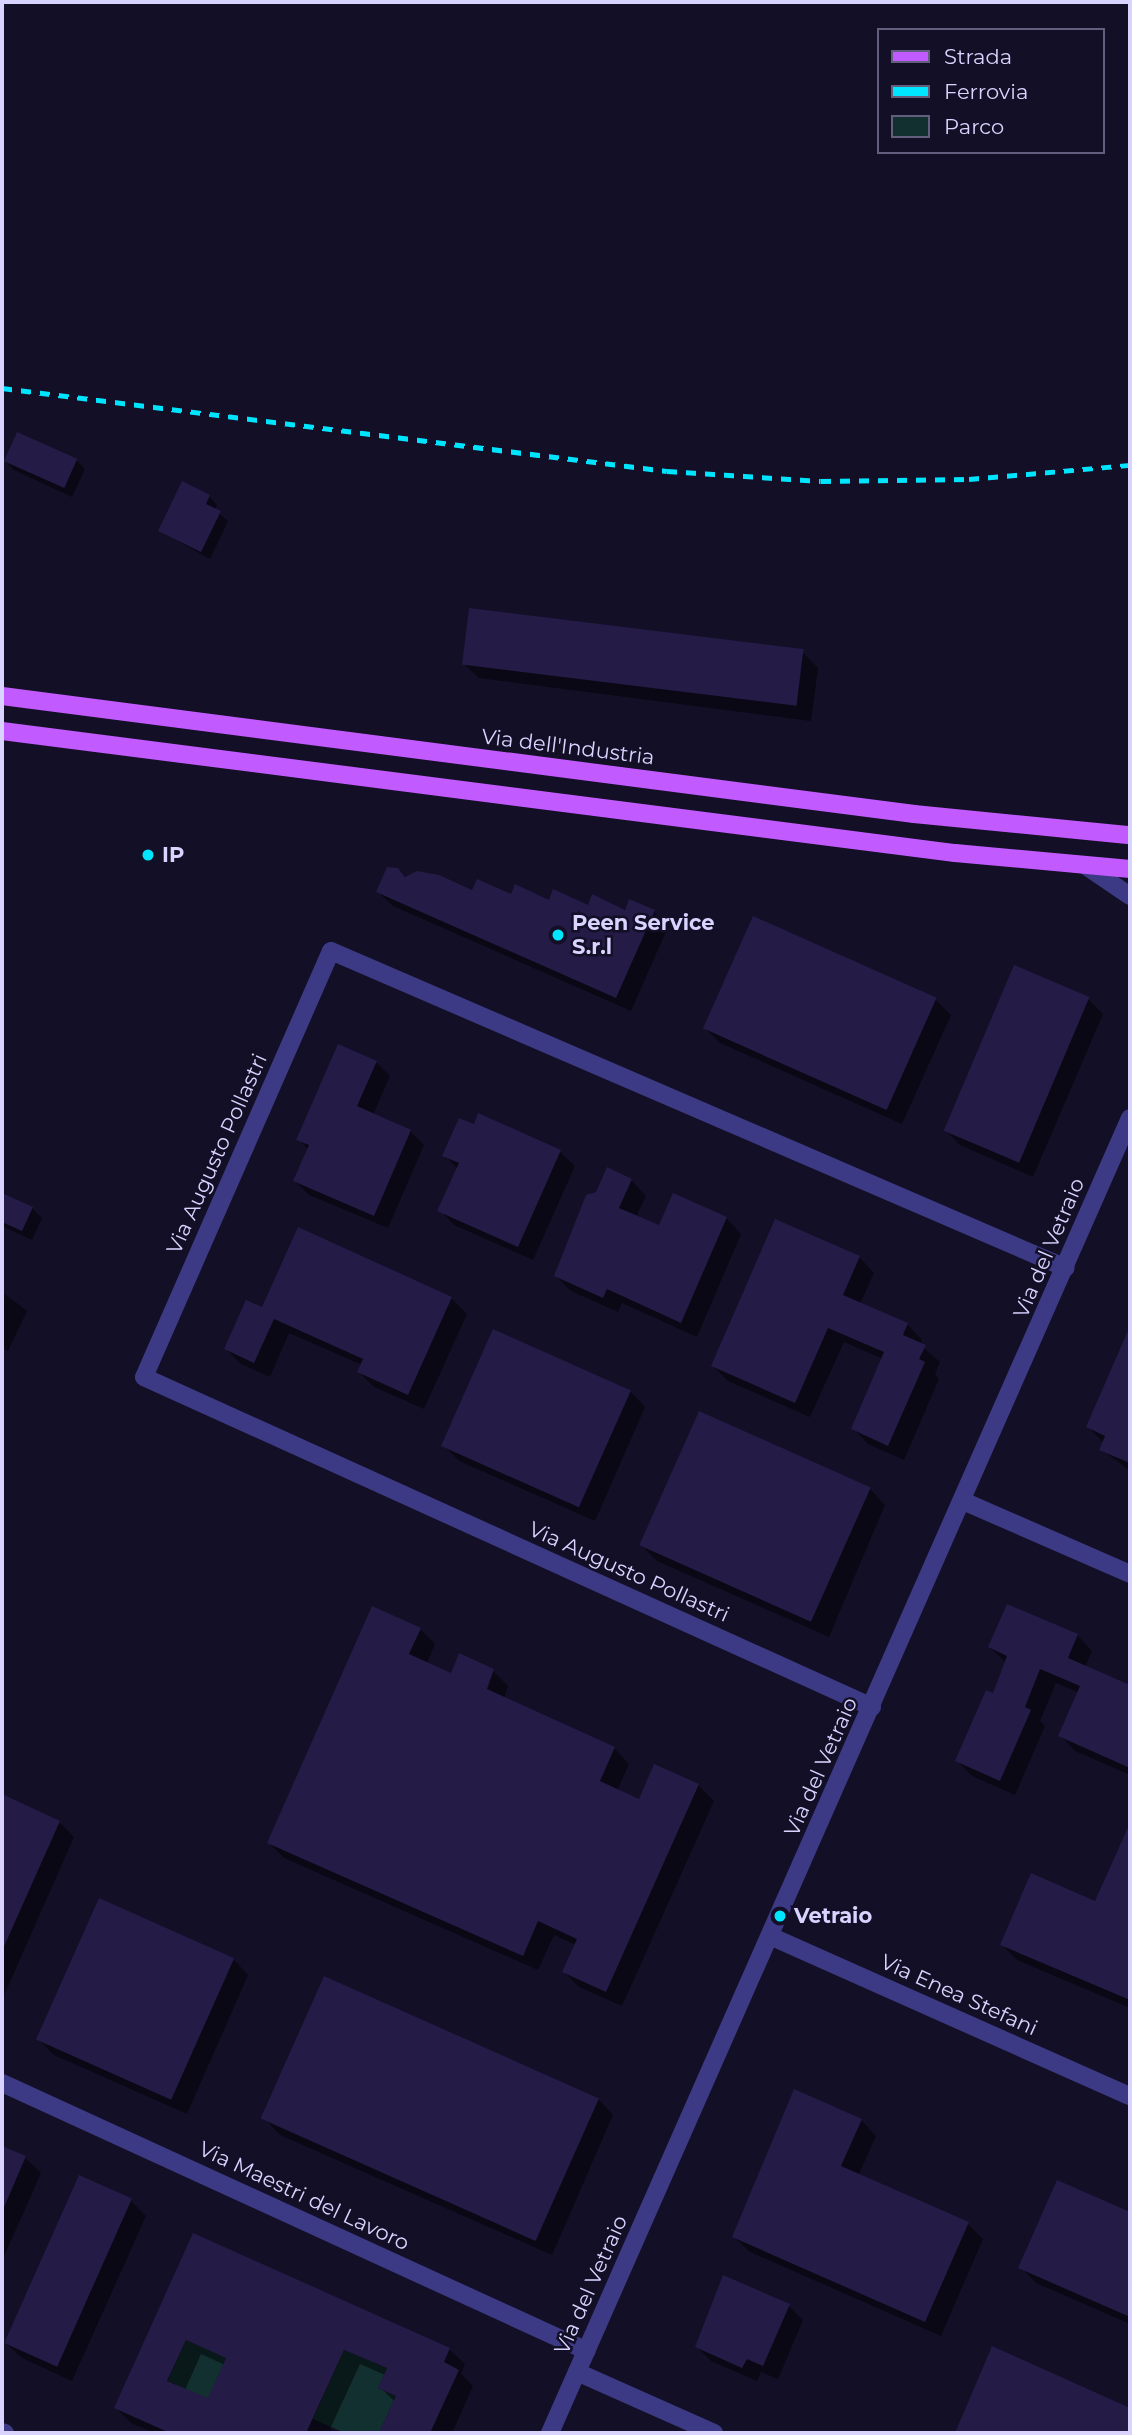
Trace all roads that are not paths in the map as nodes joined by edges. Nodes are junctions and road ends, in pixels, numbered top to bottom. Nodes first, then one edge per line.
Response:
1 (2, 696) edge
2 (2, 732) edge
3 (1130, 835) edge
4 (1086, 866) junction
5 (1130, 869) edge
6 (1130, 896) edge
7 (1130, 1118) edge
8 (1066, 1268) junction
9 (963, 1501) junction
10 (1130, 1574) edge
11 (872, 1707) junction
12 (770, 1936) junction
13 (2, 2083) edge
14 (1130, 2096) edge
15 (587, 2351) junction
16 (577, 2372) junction
17 (550, 2433) edge
18 (714, 2433) edge

1 - 3 main road, Via dell'Industria
2 - 4 main road
4 - 5 main road
4 - 6 street
7 - 8 street, Via del Vetraio
8 - 9 street, Via del Vetraio
8 - 11 street, Via Augusto Pollastri
9 - 10 street
9 - 11 street, Via del Vetraio
11 - 12 street, Via del Vetraio
12 - 14 street, Via Enea Stefani
12 - 15 street, Via del Vetraio
13 - 15 street, Via Maestri del Lavoro
15 - 16 street, Via del Vetraio
16 - 17 street, Via del Vetraio
16 - 18 street

